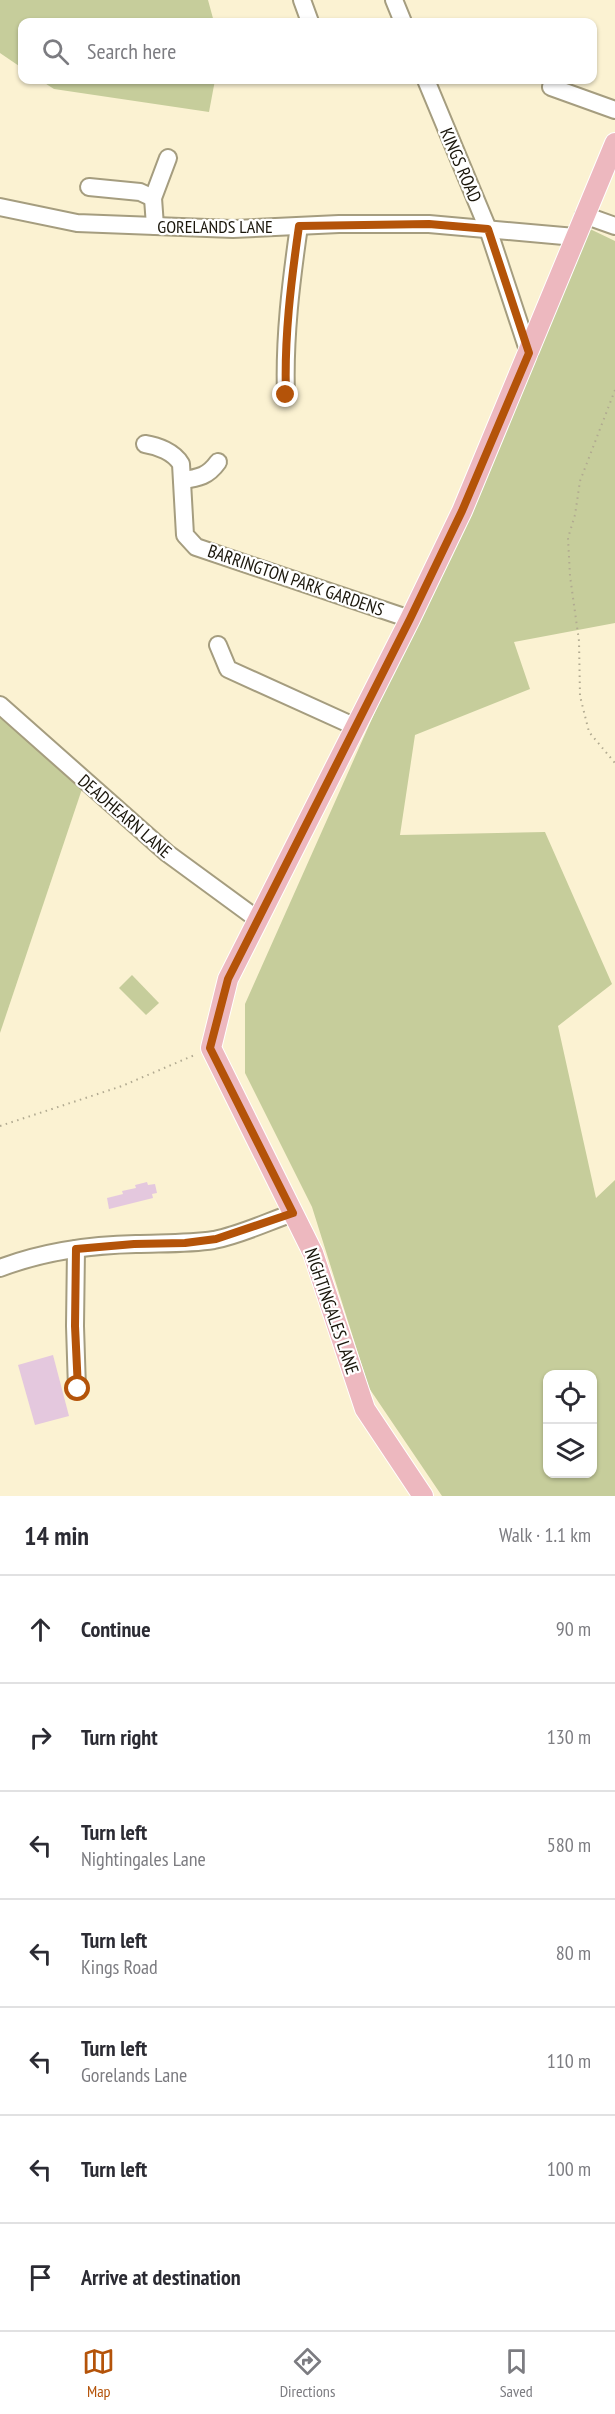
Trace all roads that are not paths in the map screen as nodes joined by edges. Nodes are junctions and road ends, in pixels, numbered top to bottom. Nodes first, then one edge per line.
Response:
1 (302, 0) edge
2 (400, 1) edge
3 (309, 18) edge
4 (402, 18) edge
5 (428, 84) edge
6 (551, 87) dead end
7 (615, 110) edge
8 (615, 143) edge
9 (168, 158) dead end
10 (89, 188) dead end
11 (153, 198) junction
12 (0, 207) edge
13 (584, 215) junction
14 (155, 226) junction
15 (299, 226) junction
16 (615, 226) edge
17 (488, 229) junction
18 (575, 237) junction
19 (529, 353) junction
20 (286, 395) dead end
21 (145, 444) dead end
22 (218, 462) dead end
23 (181, 472) junction
24 (410, 619) junction
25 (218, 645) dead end
26 (0, 705) edge
27 (356, 727) junction
28 (257, 919) junction
29 (293, 1213) junction
30 (76, 1249) junction
31 (0, 1268) edge
32 (78, 1389) dead end
33 (423, 1496) edge

1 - 3 street
2 - 4 street
5 - 17 street, KINGS ROAD
6 - 7 street
8 - 13 main road
9 - 11 street
10 - 11 street
11 - 14 street
12 - 14 street, GORELANDS LANE
13 - 16 street
13 - 18 main road
14 - 15 street, GORELANDS LANE
15 - 17 street, GORELANDS LANE
15 - 20 street
17 - 18 street, GORELANDS LANE
17 - 19 street, KINGS ROAD
18 - 19 main road
19 - 24 main road
21 - 23 street
22 - 23 street
23 - 24 street, BARRINGTON PARK GARDENS
24 - 27 main road
25 - 27 street
26 - 28 street, DEADHEARN LANE
27 - 28 main road
28 - 29 main road, NIGHTINGALES LANE
29 - 30 street
29 - 33 main road, NIGHTINGALES LANE
30 - 31 street
30 - 32 street

